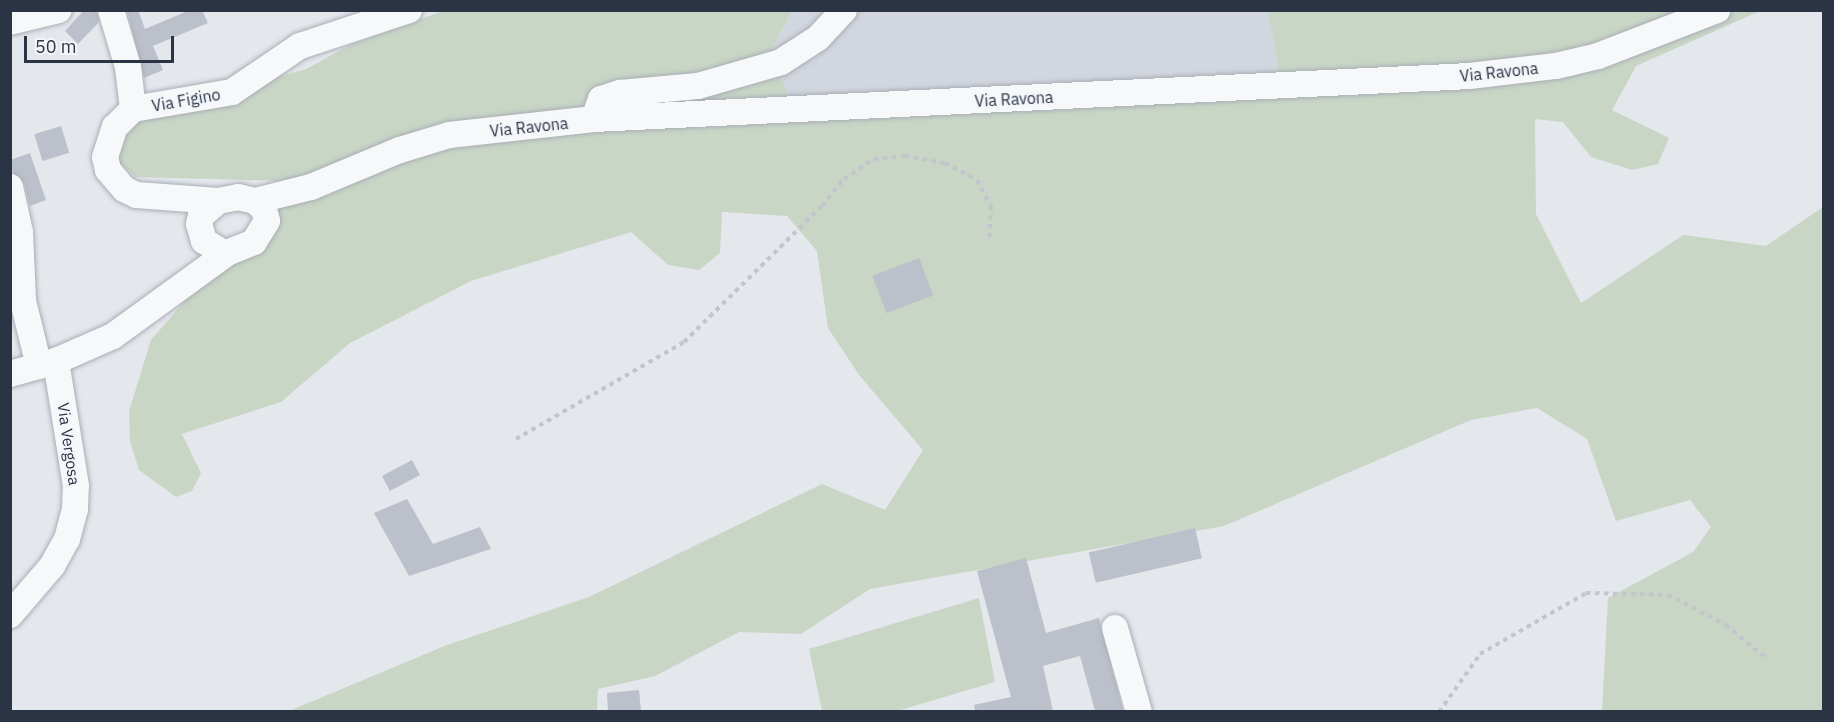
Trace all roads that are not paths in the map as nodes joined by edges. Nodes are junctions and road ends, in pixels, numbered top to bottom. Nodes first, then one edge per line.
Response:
1 (59, 10) edge
2 (409, 10) edge
3 (844, 10) edge
4 (1717, 10) edge
5 (110, 11) edge
6 (10, 22) edge
7 (133, 109) junction
8 (594, 119) junction
9 (10, 187) edge
10 (180, 199) junction
11 (218, 201) junction
12 (261, 211) junction
13 (200, 229) junction
14 (226, 254) junction
15 (165, 295) junction
16 (48, 364) junction
17 (10, 374) edge
18 (10, 615) edge
19 (1114, 628) dead end
20 (1139, 711) edge

1 - 6 street
2 - 7 street, Via Figino
3 - 8 street
4 - 8 street, Via Ravona
5 - 7 street
7 - 10 street, Via Figino
8 - 12 street, Via Ravona
9 - 16 street, Via Vergosa
10 - 11 street, Via Figino
10 - 13 street
11 - 12 street
11 - 13 street
12 - 14 street
13 - 14 street
13 - 15 street
14 - 15 street
15 - 16 street
16 - 17 street
16 - 18 street, Via Vergosa
19 - 20 street

